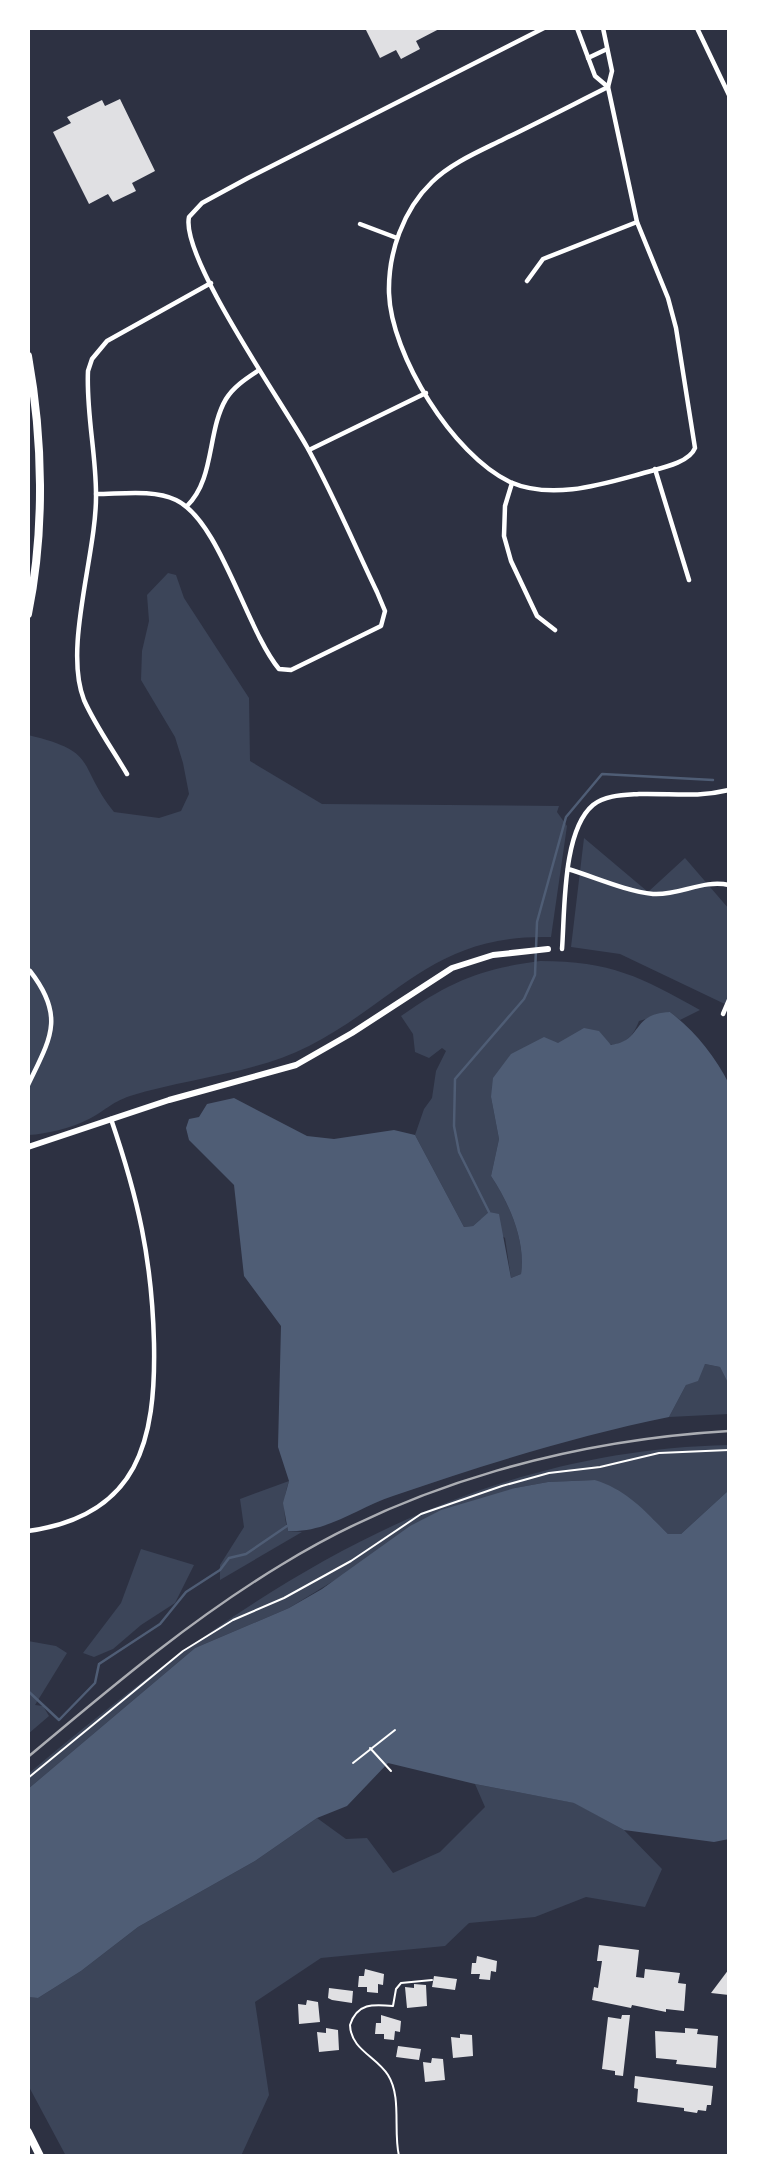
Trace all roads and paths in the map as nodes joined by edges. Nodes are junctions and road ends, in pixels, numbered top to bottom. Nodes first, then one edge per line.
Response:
1 (544, 28) edge
2 (577, 28) edge
3 (603, 28) edge
4 (697, 28) edge
5 (607, 50) junction
6 (588, 58) junction
7 (608, 87) junction
8 (729, 95) edge
9 (637, 222) junction
10 (360, 223) dead end
11 (397, 238) junction
12 (527, 281) dead end
13 (211, 283) junction
14 (28, 356) edge
15 (259, 370) junction
16 (426, 393) junction
17 (309, 450) junction
18 (655, 470) junction
19 (512, 483) junction
20 (96, 494) junction
21 (187, 507) junction
22 (689, 580) dead end
23 (28, 614) edge
24 (555, 630) dead end
25 (127, 774) dead end
26 (729, 790) edge
27 (568, 869) junction
28 (729, 885) edge
29 (548, 949) dead end
30 (562, 949) dead end
31 (30, 971) dead end
32 (729, 1000) edge
33 (723, 1014) dead end
34 (28, 1085) edge
35 (111, 1119) junction
36 (28, 1147) edge
37 (729, 1450) edge
38 (28, 1531) edge
39 (395, 1730) dead end
40 (370, 1748) junction
41 (353, 1763) dead end
42 (391, 1771) dead end
43 (28, 1778) edge
44 (432, 1980) dead end
45 (28, 2132) edge
46 (40, 2156) edge
47 (400, 2156) edge

1 - 13 street
2 - 6 street
3 - 5 street
4 - 8 street
5 - 6 street
5 - 7 street
6 - 7 street
7 - 9 street
7 - 11 street
9 - 12 street
9 - 18 street
10 - 11 street
11 - 16 street
13 - 15 street
13 - 20 street
14 - 23 highway
15 - 17 street
15 - 21 street
16 - 17 street
16 - 19 street
17 - 21 street
18 - 19 street
18 - 22 street
19 - 24 street
20 - 21 street
20 - 25 street
26 - 27 street
27 - 28 street
27 - 30 street
29 - 35 main road
31 - 34 street
32 - 33 street
35 - 36 main road
35 - 38 street
37 - 43 path
39 - 40 path
40 - 41 path
40 - 42 path
44 - 47 lane
45 - 46 highway

